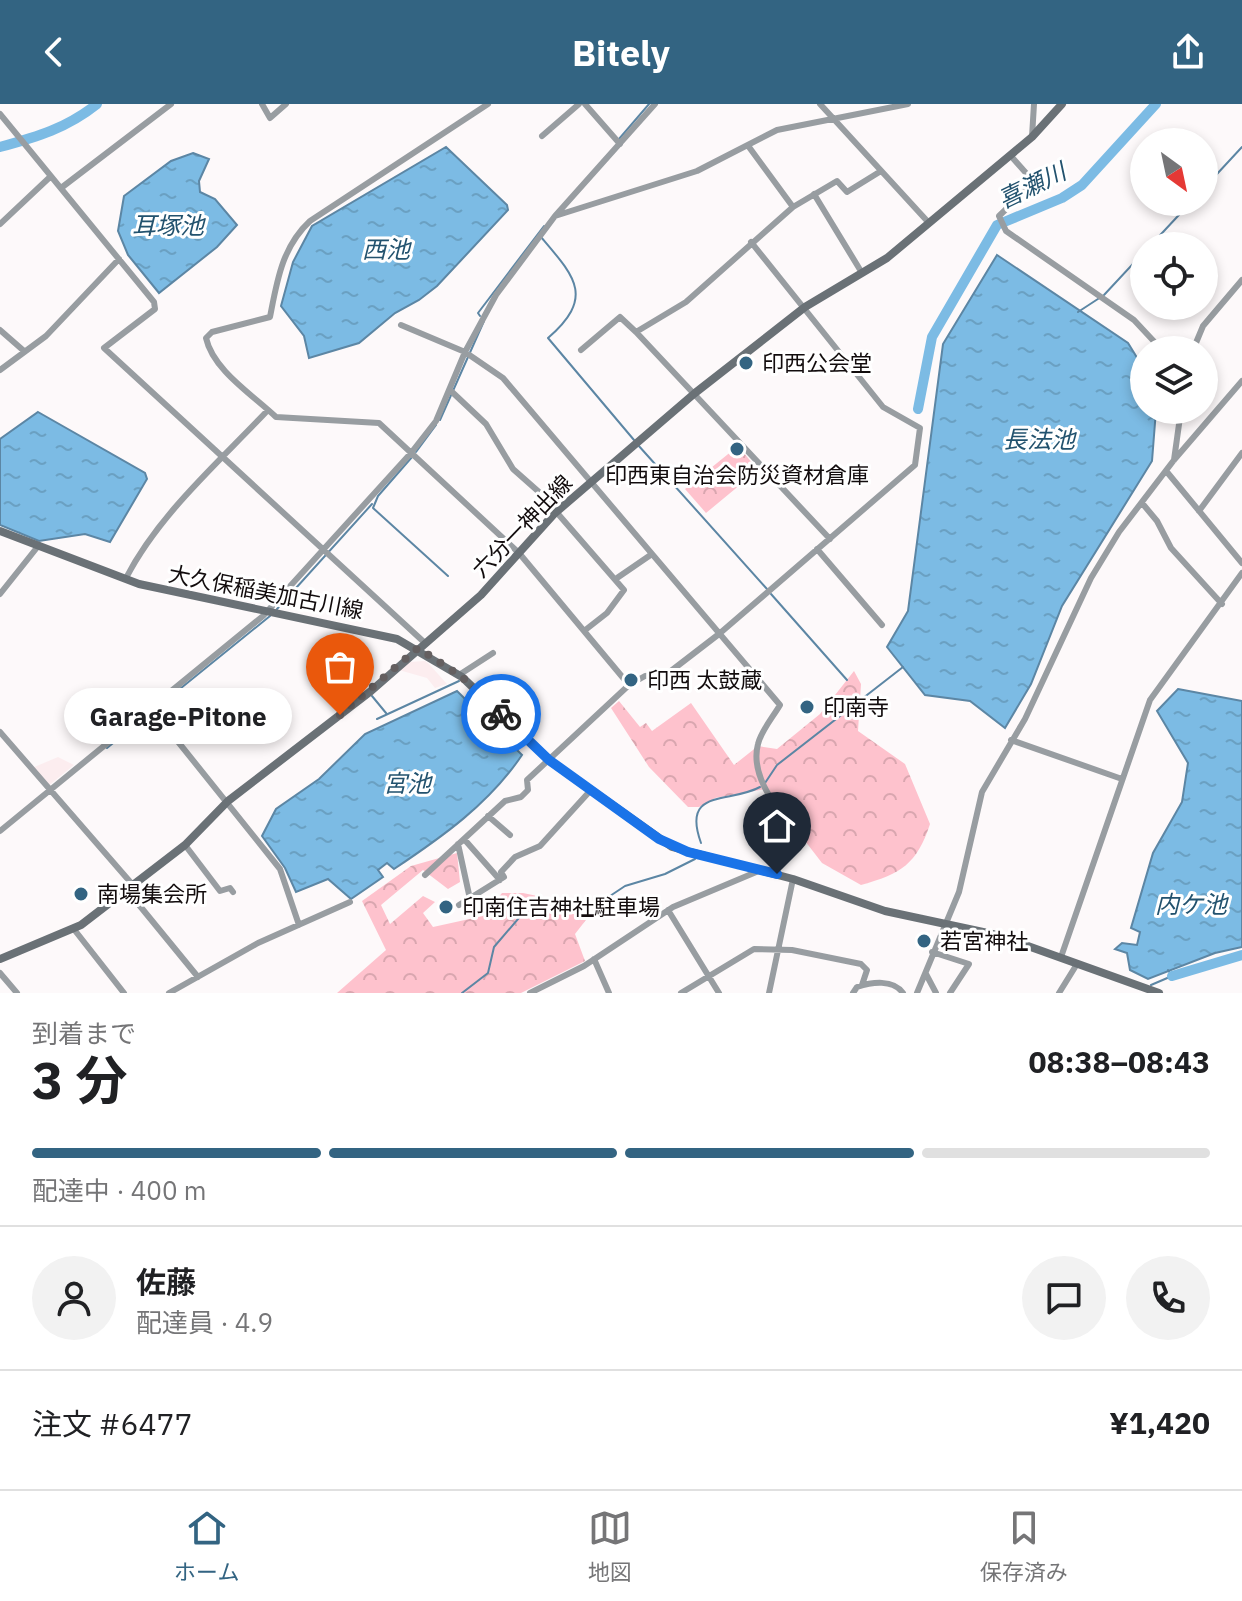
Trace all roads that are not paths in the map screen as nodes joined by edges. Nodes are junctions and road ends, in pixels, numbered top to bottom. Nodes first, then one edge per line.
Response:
1 (171, 104) edge
2 (262, 104) edge
3 (286, 104) edge
4 (488, 104) edge
5 (582, 104) edge
6 (655, 104) edge
7 (820, 104) edge
8 (908, 104) edge
9 (1034, 104) edge
10 (1062, 104) edge
11 (0, 114) edge
12 (832, 119) junction
13 (542, 136) dead end
14 (1032, 137) junction
15 (620, 144) junction
16 (749, 147) junction
17 (1010, 155) junction
18 (881, 171) junction
19 (50, 177) junction
20 (61, 188) junction
21 (814, 194) junction
22 (793, 207) junction
23 (555, 216) junction
24 (929, 223) junction
25 (0, 224) edge
26 (751, 242) junction
27 (119, 259) junction
28 (862, 273) junction
29 (1242, 280) edge
30 (805, 307) junction
31 (401, 325) dead end
32 (0, 330) edge
33 (636, 332) junction
34 (1149, 336) edge
35 (1199, 336) edge
36 (581, 350) dead end
37 (24, 351) junction
38 (465, 352) junction
39 (0, 370) edge
40 (1242, 381) edge
41 (450, 390) junction
42 (695, 393) junction
43 (268, 410) junction
44 (1179, 424) edge
45 (411, 453) junction
46 (1242, 453) edge
47 (221, 459) junction
48 (1174, 460) junction
49 (1167, 472) junction
50 (589, 484) junction
51 (1142, 503) junction
52 (1199, 511) junction
53 (556, 512) junction
54 (0, 531) edge
55 (830, 539) junction
56 (39, 545) junction
57 (817, 549) junction
58 (321, 550) junction
59 (519, 553) junction
60 (652, 554) junction
61 (1242, 563) edge
62 (1242, 573) edge
63 (126, 578) junction
64 (617, 578) junction
65 (0, 594) edge
66 (1222, 604) junction
67 (268, 611) junction
68 (882, 625) dead end
69 (584, 631) junction
70 (719, 634) junction
71 (422, 646) junction
72 (493, 653) dead end
73 (459, 675) junction
74 (629, 685) junction
75 (151, 708) junction
76 (0, 732) edge
77 (1011, 740) junction
78 (549, 760) junction
79 (1122, 779) junction
80 (48, 791) junction
81 (590, 791) junction
82 (228, 801) junction
83 (488, 816) junction
84 (0, 831) edge
85 (510, 835) dead end
86 (798, 836) dead end
87 (461, 841) junction
88 (185, 845) junction
89 (761, 870) junction
90 (425, 875) dead end
91 (793, 879) junction
92 (500, 880) junction
93 (129, 886) junction
94 (233, 892) dead end
95 (470, 899) junction
96 (350, 902) dead end
97 (459, 905) dead end
98 (668, 910) junction
99 (299, 925) junction
100 (945, 925) junction
101 (73, 928) junction
102 (777, 949) junction
103 (932, 952) junction
104 (1061, 957) junction
105 (0, 959) edge
106 (594, 959) junction
107 (1077, 964) junction
108 (0, 973) edge
109 (926, 974) junction
110 (708, 975) junction
111 (198, 977) junction
112 (548, 984) junction
113 (862, 985) junction
114 (17, 993) edge
115 (124, 993) edge
116 (169, 993) edge
117 (530, 993) edge
118 (554, 993) edge
119 (609, 993) edge
120 (681, 993) edge
121 (719, 993) edge
122 (769, 993) edge
123 (853, 993) edge
124 (903, 993) edge
125 (917, 993) edge
126 (936, 993) edge
127 (950, 993) edge
128 (1059, 993) edge
129 (1159, 993) edge

1 - 20 street
2 - 3 street
4 - 43 street
5 - 13 street
5 - 15 street
6 - 15 street
7 - 12 street
8 - 12 street
9 - 14 street
10 - 14 main road, 六分一神出線
11 - 19 street
12 - 16 street
12 - 18 street
14 - 17 main road, 六分一神出線
15 - 23 street
16 - 22 street
16 - 23 street
17 - 24 main road, 六分一神出線
17 - 34 street
18 - 21 street
18 - 24 street
19 - 20 street
19 - 25 street
20 - 27 street
21 - 22 street
21 - 28 street
22 - 26 street
23 - 38 street
24 - 28 main road, 六分一神出線
26 - 30 street
26 - 33 street
27 - 37 street
27 - 47 street
28 - 30 main road, 六分一神出線
29 - 35 street
30 - 42 main road, 六分一神出線
30 - 55 street
31 - 38 street
32 - 37 street
33 - 36 street
33 - 42 street
37 - 39 street
38 - 41 street
38 - 50 street
40 - 48 street
41 - 45 street
41 - 53 street
42 - 50 main road, 六分一神出線
42 - 55 street
43 - 45 street
43 - 47 street
44 - 48 street
45 - 58 street
45 - 59 street
46 - 52 street
47 - 58 street
47 - 63 street
48 - 49 street
49 - 51 street
49 - 52 street
50 - 53 main road, 六分一神出線
50 - 60 street
51 - 66 street
51 - 77 street
52 - 61 street
53 - 59 main road, 六分一神出線
53 - 64 street
54 - 56 main road, 大久保稲美加古川線
55 - 57 street
56 - 63 main road, 大久保稲美加古川線
56 - 65 street
57 - 68 street
57 - 70 street
58 - 67 street
58 - 71 street
59 - 69 street
59 - 71 main road, 六分一神出線
60 - 64 street
60 - 70 street
62 - 66 street
63 - 67 main road, 大久保稲美加古川線
64 - 69 street
66 - 79 street
67 - 71 main road, 大久保稲美加古川線
67 - 75 street
69 - 74 street
70 - 74 street
70 - 86 street
71 - 73 main road, 大久保稲美加古川線
71 - 82 main road, 六分一神出線
72 - 73 street
73 - 78 main road, 大久保稲美加古川線
74 - 78 street
75 - 80 street
75 - 82 street
76 - 80 street
77 - 79 street
77 - 100 street
78 - 81 main road, 大久保稲美加古川線
78 - 83 street
79 - 104 street
80 - 84 street
80 - 93 street
81 - 89 main road, 大久保稲美加古川線
81 - 92 street
82 - 88 main road, 六分一神出線
82 - 99 street
83 - 85 street
83 - 87 street
87 - 90 street
87 - 92 street
87 - 95 street
88 - 93 main road, 六分一神出線
88 - 94 street
89 - 91 main road, 大久保稲美加古川線
89 - 98 street
91 - 100 main road, 大久保稲美加古川線
91 - 102 street
92 - 95 street
93 - 101 main road, 六分一神出線
93 - 111 street
95 - 97 street
96 - 99 street
98 - 106 street
98 - 110 street
99 - 111 street
100 - 103 street
100 - 104 main road, 大久保稲美加古川線
101 - 105 main road, 六分一神出線
101 - 115 street
102 - 110 street
102 - 113 street
102 - 122 street
103 - 109 street
103 - 127 street
104 - 107 main road, 大久保稲美加古川線
106 - 112 street
106 - 119 street
107 - 128 street
107 - 129 main road, 大久保稲美加古川線
108 - 114 street
109 - 125 street
109 - 126 street
110 - 120 street
110 - 121 street
111 - 116 street
112 - 117 street
112 - 118 street
113 - 123 street
113 - 124 street

